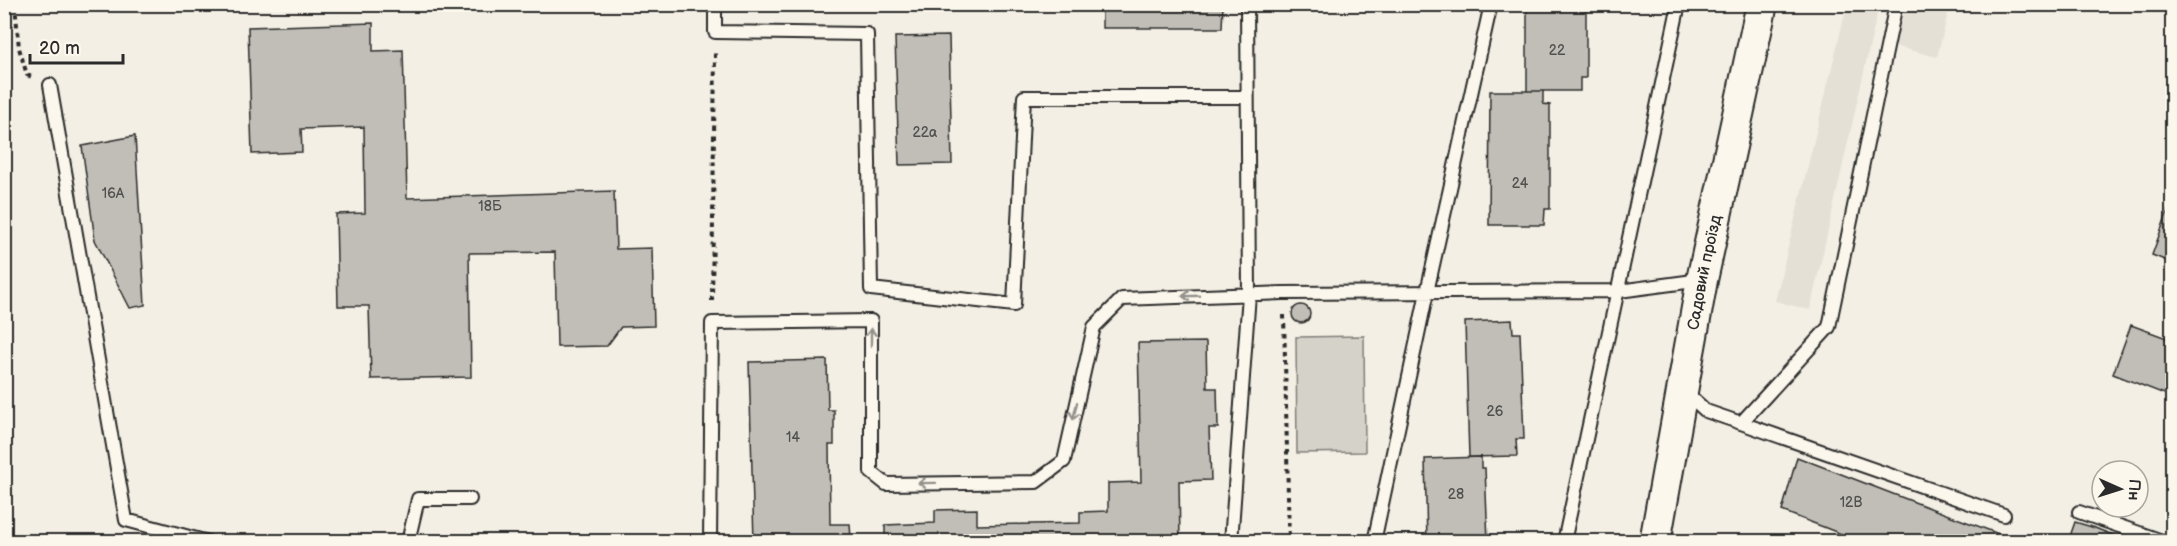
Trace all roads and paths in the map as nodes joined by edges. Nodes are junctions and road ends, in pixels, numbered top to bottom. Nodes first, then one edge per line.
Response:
1 (15, 4) edge
2 (715, 4) edge
3 (1247, 4) edge
4 (1491, 4) edge
5 (1679, 4) edge
6 (1762, 4) edge
7 (1896, 4) edge
8 (715, 32) junction
9 (50, 85) joint
10 (1246, 97) junction
11 (1702, 280) junction
12 (1619, 291) junction
13 (1427, 292) junction
14 (1249, 294) junction
15 (1283, 294) junction
16 (712, 322) junction
17 (1683, 390) junction
18 (1742, 423) junction
19 (470, 499) dead end
20 (2079, 512) dead end
21 (2004, 515) dead end
22 (208, 542) edge
23 (408, 542) edge
24 (710, 542) edge
25 (1231, 542) edge
26 (1289, 542) edge
27 (1374, 542) edge
28 (1564, 542) edge
29 (1655, 542) edge
30 (2165, 542) edge

1 - 9 path
2 - 8 lane
3 - 10 lane
4 - 13 lane
5 - 12 lane
6 - 11 street, Садовий проїзд
7 - 18 lane
8 - 10 lane
8 - 16 path
9 - 22 lane
10 - 14 lane
11 - 12 lane
11 - 17 street, Садовий проїзд
12 - 13 lane
12 - 28 lane
13 - 15 lane
13 - 27 lane
14 - 15 lane
14 -> 16 lane
14 - 25 lane
15 - 26 path
16 - 24 lane
17 - 18 lane
17 - 29 street, Садовий проїзд
18 - 21 lane
19 - 23 lane
20 - 30 lane

